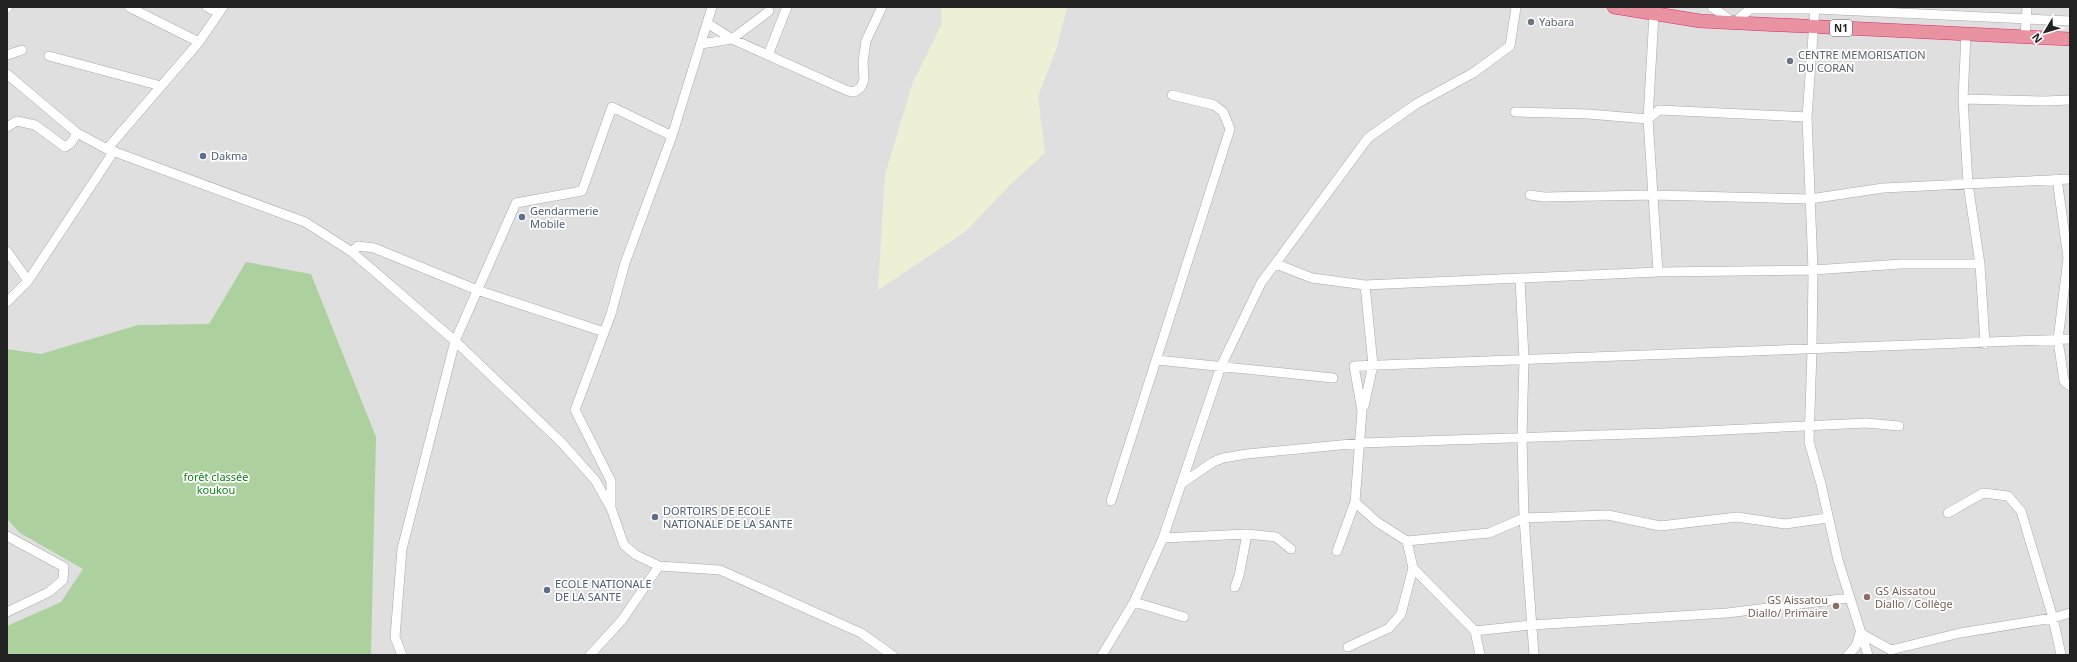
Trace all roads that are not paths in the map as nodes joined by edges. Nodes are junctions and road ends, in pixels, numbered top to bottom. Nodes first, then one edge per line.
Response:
1 (129, 7) edge
2 (207, 7) edge
3 (712, 7) edge
4 (787, 7) edge
5 (882, 7) edge
6 (1516, 7) edge
7 (1614, 7) edge
8 (1712, 7) edge
9 (2027, 7) edge
10 (1815, 8) edge
11 (767, 9) edge
12 (221, 10) edge
13 (1649, 11) edge
14 (1973, 12) edge
15 (781, 19) junction
16 (2025, 19) junction
17 (2070, 21) edge
18 (1734, 23) junction
19 (707, 24) junction
20 (1814, 27) junction
21 (1966, 34) junction
22 (2025, 36) junction
23 (732, 39) junction
24 (2070, 39) edge
25 (199, 42) junction
26 (701, 44) junction
27 (22, 50) dead end
28 (7, 55) edge
29 (768, 55) junction
30 (49, 56) dead end
31 (7, 74) edge
32 (161, 86) junction
33 (1172, 95) dead end
34 (1963, 98) junction
35 (2070, 100) edge
36 (1515, 112) dead end
37 (1807, 117) junction
38 (1648, 119) junction
39 (7, 127) edge
40 (77, 133) junction
41 (672, 136) junction
42 (111, 150) junction
43 (2057, 179) junction
44 (2070, 179) edge
45 (1968, 184) junction
46 (1530, 195) dead end
47 (1654, 195) junction
48 (1810, 199) junction
49 (7, 251) edge
50 (352, 252) junction
51 (2069, 258) edge
52 (1276, 264) junction
53 (1980, 264) junction
54 (1813, 270) junction
55 (1658, 272) junction
56 (1520, 279) junction
57 (28, 281) junction
58 (1365, 285) junction
59 (477, 290) junction
60 (7, 302) edge
61 (604, 332) junction
62 (2070, 339) edge
63 (2058, 340) junction
64 (455, 341) junction
65 (1985, 344) junction
66 (1812, 350) junction
67 (1524, 359) junction
68 (1157, 360) junction
69 (1373, 365) junction
70 (1221, 366) junction
71 (1333, 378) dead end
72 (2070, 386) edge
73 (1362, 411) junction
74 (1899, 426) dead end
75 (1808, 427) junction
76 (1522, 437) junction
77 (1361, 443) junction
78 (1181, 484) junction
79 (1111, 501) dead end
80 (1355, 502) junction
81 (611, 508) junction
82 (1948, 513) dead end
83 (1524, 518) junction
84 (1828, 518) junction
85 (1247, 534) junction
86 (7, 536) edge
87 (1162, 538) junction
88 (1407, 541) junction
89 (1291, 549) dead end
90 (1337, 551) dead end
91 (660, 566) junction
92 (1413, 568) junction
93 (1235, 587) dead end
94 (1849, 598) junction
95 (1134, 602) junction
96 (7, 612) edge
97 (2070, 613) edge
98 (1184, 617) dead end
99 (2052, 618) junction
100 (1531, 625) junction
101 (1475, 631) junction
102 (1860, 633) junction
103 (1348, 647) dead end
104 (402, 655) edge
105 (590, 655) edge
106 (892, 655) edge
107 (1102, 655) edge
108 (1480, 655) edge
109 (1534, 655) edge
110 (1848, 655) edge
111 (1868, 655) edge
112 (2061, 655) edge

1 - 25 street
2 - 12 street
3 - 19 street
4 - 15 street
5 - 29 street
6 - 52 street
7 - 13 highway, N1
8 - 18 street
9 - 16 street
10 - 14 street
10 - 18 street
10 - 20 street
11 - 15 street
11 - 23 street
12 - 25 street
13 - 18 highway, N1
13 - 38 street
14 - 16 street
15 - 29 street
16 - 17 street
16 - 22 street
18 - 20 highway, N1
19 - 23 street
19 - 26 street
20 - 21 highway, N1
20 - 37 street
21 - 22 highway, N1
21 - 34 street
22 - 24 highway, N1
23 - 26 street
23 - 29 street
25 - 32 street
26 - 41 street
27 - 28 street
30 - 32 street
31 - 40 street
32 - 42 street
33 - 68 street
34 - 35 street
34 - 45 street
36 - 38 street
37 - 38 street
37 - 48 street
38 - 47 street
39 - 40 street
40 - 42 street
41 - 59 street
41 - 61 street
42 - 50 street
42 - 57 street
43 - 44 street
43 - 45 street
43 - 51 street
45 - 48 street
45 - 53 street
46 - 47 street
47 - 48 street
47 - 55 street
48 - 54 street
49 - 57 street
50 - 59 street
50 - 64 street
51 - 63 street
52 - 58 street
52 - 70 street
53 - 54 street
53 - 65 street
54 - 55 street
54 - 66 street
55 - 56 street
56 - 58 street
56 - 67 street
57 - 60 street
58 - 69 street
59 - 61 street
59 - 64 street
61 - 81 street
62 - 63 street
63 - 65 street
63 - 72 street
64 - 81 street
64 - 104 street
65 - 66 street
66 - 67 street
66 - 75 street
67 - 69 street
67 - 76 street
68 - 70 street
68 - 79 street
69 - 73 street
69 - 73 street
70 - 71 street
70 - 78 street
73 - 77 street
74 - 75 street
75 - 76 street
75 - 84 street
76 - 77 street
76 - 83 street
77 - 78 street
77 - 80 street
78 - 87 street
80 - 88 street
80 - 90 street
81 - 91 street
82 - 99 street
83 - 84 street
83 - 88 street
83 - 100 street
84 - 94 street
85 - 87 street
85 - 89 street
85 - 93 street
86 - 96 street
87 - 95 street
88 - 92 street
91 - 105 street
91 - 106 street
92 - 101 street
92 - 103 street
94 - 100 street
94 - 102 street
95 - 98 street
95 - 107 street
97 - 99 street
99 - 102 street
99 - 112 street
100 - 101 street
100 - 109 street
101 - 108 street
102 - 110 street
102 - 111 street

